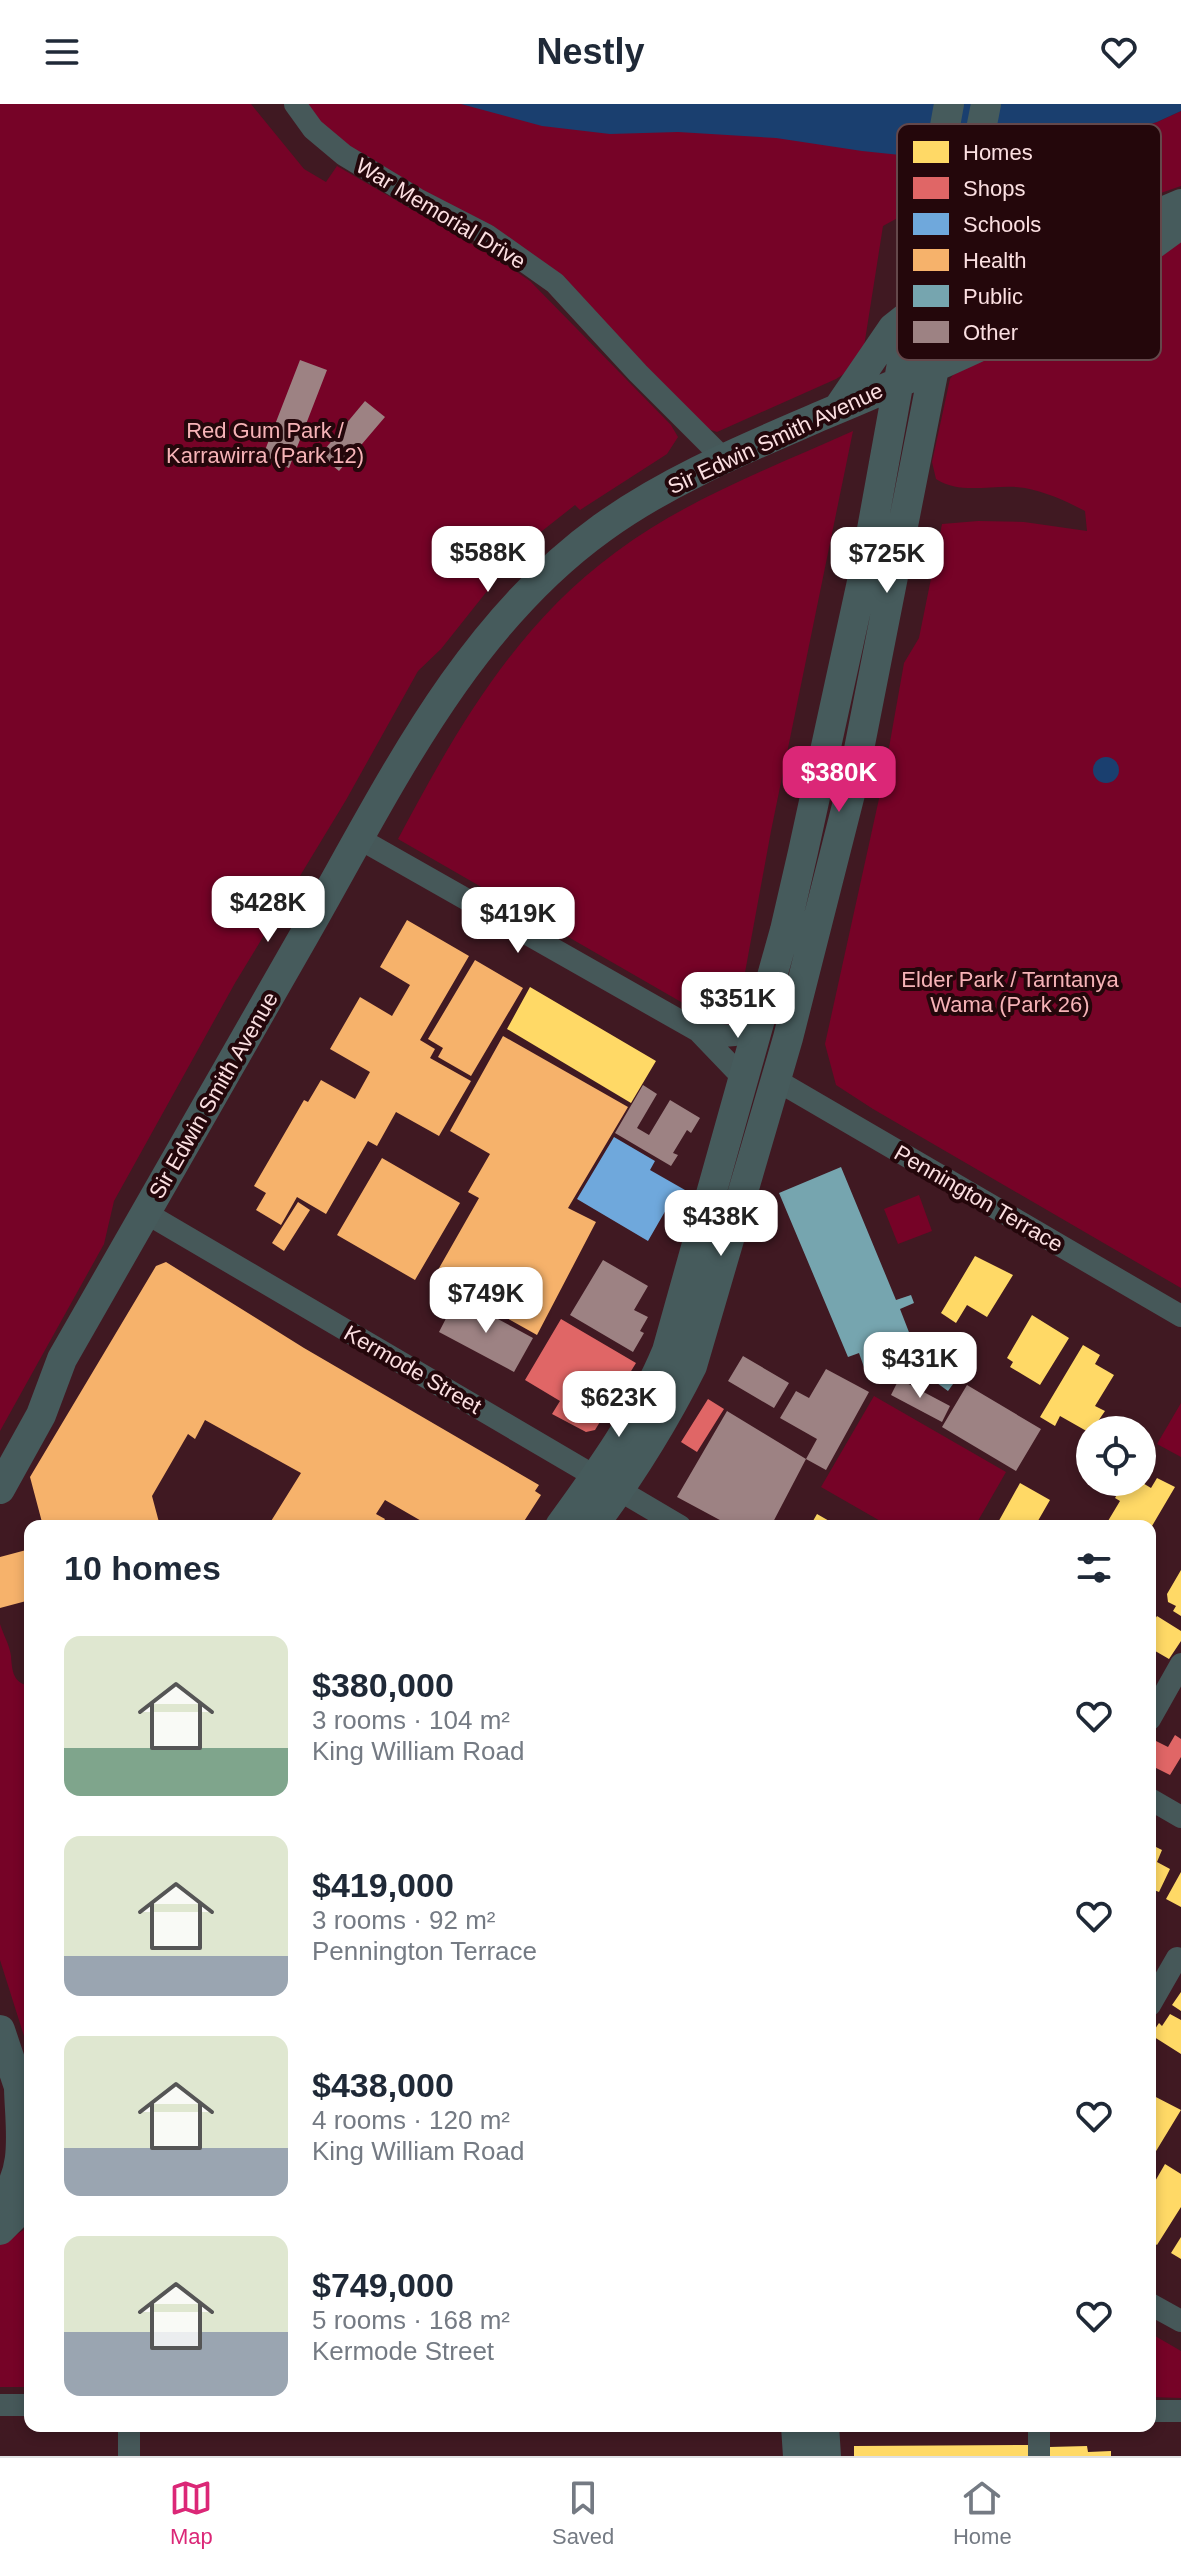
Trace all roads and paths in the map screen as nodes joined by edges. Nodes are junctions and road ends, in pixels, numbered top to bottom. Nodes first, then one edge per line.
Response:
1 (295, 104) edge
2 (949, 104) edge
3 (986, 104) edge
4 (945, 124) edge
5 (982, 124) edge
6 (1181, 204) edge
7 (1161, 212) edge
8 (1181, 224) edge
9 (1161, 238) edge
10 (897, 325) edge
11 (903, 360) edge
12 (937, 360) edge
13 (945, 360) edge
14 (936, 364) junction
15 (899, 381) junction
16 (838, 409) junction
17 (723, 458) junction
18 (360, 839) junction
19 (762, 1014) junction
20 (698, 1031) junction
21 (744, 1079) junction
22 (776, 1080) junction
23 (146, 1213) junction
24 (1181, 1316) edge
25 (62, 1359) junction
26 (0, 1449) edge
27 (608, 1484) junction
28 (0, 1489) edge
29 (567, 1520) edge
30 (595, 1520) edge
31 (670, 1520) edge
32 (1181, 1664) edge
33 (1156, 1708) edge
34 (1156, 1802) edge
35 (1181, 1817) edge
36 (1177, 1958) dead end
37 (1156, 1995) edge
38 (0, 2030) edge
39 (19, 2089) junction
40 (24, 2102) edge
41 (0, 2203) edge
42 (24, 2206) edge
43 (0, 2230) edge
44 (1156, 2307) edge
45 (1181, 2321) edge
46 (0, 2405) edge
47 (24, 2405) edge
48 (1156, 2411) edge
49 (1181, 2411) edge
50 (129, 2432) edge
51 (796, 2432) edge
52 (824, 2432) edge
53 (1039, 2432) edge
54 (129, 2456) edge
55 (798, 2456) edge
56 (826, 2456) edge
57 (1039, 2456) edge

1 - 17 street, War Memorial Drive
2 - 4 main road
3 - 5 main road
6 - 7 main road
8 - 9 main road
10 - 16 main road
11 - 15 main road
12 - 14 main road
13 - 14 main road
14 - 15 main road
14 - 22 main road
15 - 16 main road, Sir Edwin Smith Avenue
15 - 19 main road
16 - 17 main road, Sir Edwin Smith Avenue
17 - 18 main road, Sir Edwin Smith Avenue
18 - 20 street
18 - 23 main road, Sir Edwin Smith Avenue
19 - 20 street
19 - 21 main road
19 - 22 main road
20 - 21 street
21 - 27 main road
22 - 24 street, Pennington Terrace
22 - 27 main road
23 - 25 main road, Sir Edwin Smith Avenue
23 - 27 street, Kermode Street
25 - 26 main road, Sir Edwin Smith Avenue
25 - 28 main road, Sir Edwin Smith Avenue
27 - 29 main road
27 - 30 main road
27 - 31 street, Kermode Street
32 - 33 street
34 - 35 street
36 - 37 street
38 - 39 main road
39 - 40 main road
39 - 41 main road
42 - 43 main road
44 - 45 street
46 - 47 street
48 - 49 street
50 - 54 street
51 - 55 main road
52 - 56 main road
53 - 57 street

